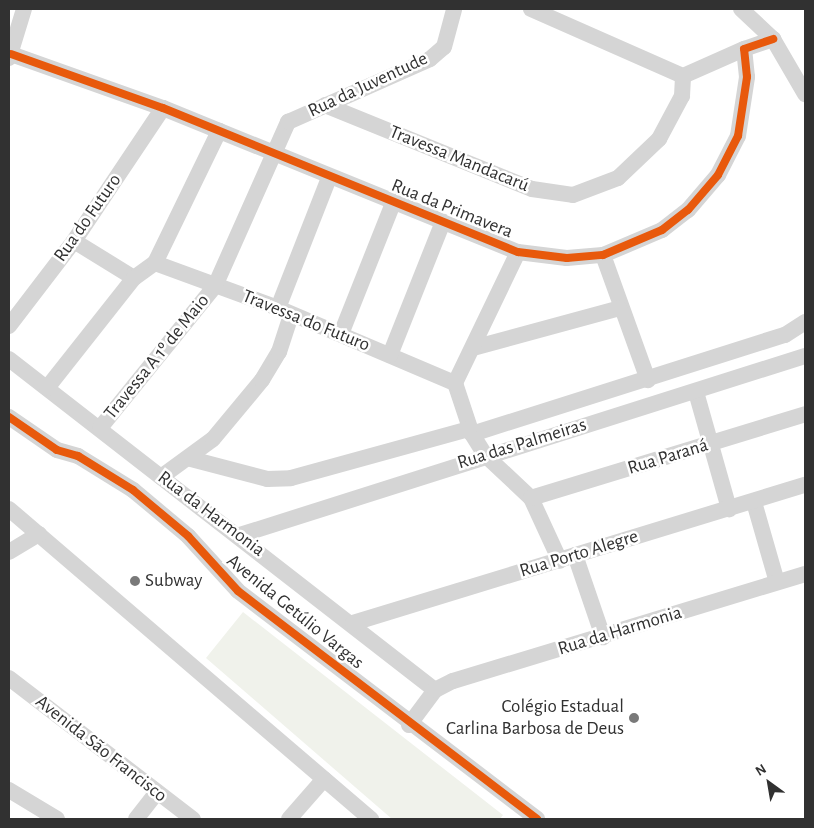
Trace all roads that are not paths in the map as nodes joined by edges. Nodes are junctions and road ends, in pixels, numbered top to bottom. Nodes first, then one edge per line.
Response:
1 (24, 9) edge
2 (454, 9) edge
3 (531, 9) edge
4 (741, 9) edge
5 (774, 39) junction
6 (744, 50) junction
7 (10, 56) edge
8 (684, 76) junction
9 (805, 94) edge
10 (325, 105) junction
11 (163, 108) junction
12 (219, 131) junction
13 (271, 155) junction
14 (329, 178) junction
15 (393, 203) junction
16 (442, 224) junction
17 (74, 240) junction
18 (518, 252) junction
19 (603, 255) junction
20 (155, 263) junction
21 (134, 278) junction
22 (215, 286) junction
23 (620, 308) junction
24 (284, 312) junction
25 (805, 322) edge
26 (9, 326) edge
27 (341, 334) junction
28 (474, 348) junction
29 (390, 355) junction
30 (805, 356) edge
31 (9, 359) edge
32 (648, 380) junction
33 (454, 383) junction
34 (47, 388) junction
35 (696, 392) junction
36 (805, 414) edge
37 (9, 418) edge
38 (100, 428) junction
39 (470, 431) junction
40 (709, 444) junction
41 (485, 454) junction
42 (191, 459) junction
43 (161, 477) junction
44 (805, 485) edge
45 (531, 498) junction
46 (754, 502) junction
47 (9, 509) edge
48 (729, 509) junction
49 (39, 534) junction
50 (240, 535) junction
51 (9, 552) edge
52 (568, 558) junction
53 (805, 574) edge
54 (777, 582) junction
55 (353, 623) junction
56 (603, 637) junction
57 (9, 678) edge
58 (435, 690) junction
59 (409, 725) junction
60 (324, 779) junction
61 (9, 790) edge
62 (157, 792) junction
63 (526, 817) edge
64 (57, 819) edge
65 (136, 819) edge
66 (193, 819) edge
67 (289, 819) edge
68 (371, 819) edge

1 - 7 street
2 - 10 street, Rua da Juventude
3 - 8 street
4 - 5 street
5 - 6 street
5 - 9 street
6 - 8 street
6 - 19 street, Rua da Primavera
7 - 11 street, Rua da Primavera
8 - 10 street, Travessa Mandacarú
10 - 13 street, Rua da Juventude
11 - 12 street, Rua da Primavera
11 - 17 street, Rua do Futuro
12 - 13 street, Rua da Primavera
12 - 20 street
13 - 14 street, Rua da Primavera
13 - 22 street, Rua da Juventude
14 - 15 street, Rua da Primavera
14 - 24 street
15 - 16 street, Rua da Primavera
15 - 27 street
16 - 18 street, Rua da Primavera
16 - 29 street
17 - 21 street
17 - 26 street, Rua do Futuro
18 - 19 street, Rua da Primavera
18 - 28 street
19 - 23 street
20 - 21 street
20 - 22 street, Travessa do Futuro
21 - 34 street
22 - 24 street, Travessa do Futuro
22 - 38 street, Travessa A 1º de Maio
23 - 28 street
23 - 32 street
24 - 27 street, Travessa do Futuro
24 - 42 street
25 - 32 street, Rua das Palmeiras
27 - 29 street, Travessa do Futuro
28 - 33 street
29 - 33 street, Travessa do Futuro
30 - 35 street, Rua das Palmeiras
31 - 34 street, Rua da Harmonia
32 - 39 street, Rua das Palmeiras
33 - 39 street
34 - 38 street, Rua da Harmonia
35 - 40 street
35 - 41 street, Rua das Palmeiras
36 - 40 street, Rua Paraná
37 - 59 street, Avenida Getúlio Vargas
38 - 43 street, Rua da Harmonia
39 - 41 street
39 - 42 street, Rua das Palmeiras
40 - 45 street, Rua Paraná
40 - 48 street
41 - 45 street
41 - 50 street, Rua das Palmeiras
42 - 43 street
43 - 50 street, Rua da Harmonia
44 - 46 street, Rua Porto Alegre
45 - 52 street
46 - 48 street, Rua Porto Alegre
46 - 54 street
47 - 49 street
48 - 52 street, Rua Porto Alegre
49 - 51 street
49 - 60 street
50 - 55 street, Rua da Harmonia
52 - 55 street, Rua Porto Alegre
52 - 56 street
53 - 54 street, Rua da Harmonia
54 - 56 street, Rua da Harmonia
55 - 58 street, Rua da Harmonia
56 - 58 street, Rua da Harmonia
57 - 62 street, Avenida São Francisco
58 - 59 street
59 - 63 street, Avenida Getúlio Vargas
60 - 67 street
60 - 68 street
61 - 64 street
62 - 65 street
62 - 66 street, Avenida São Francisco

